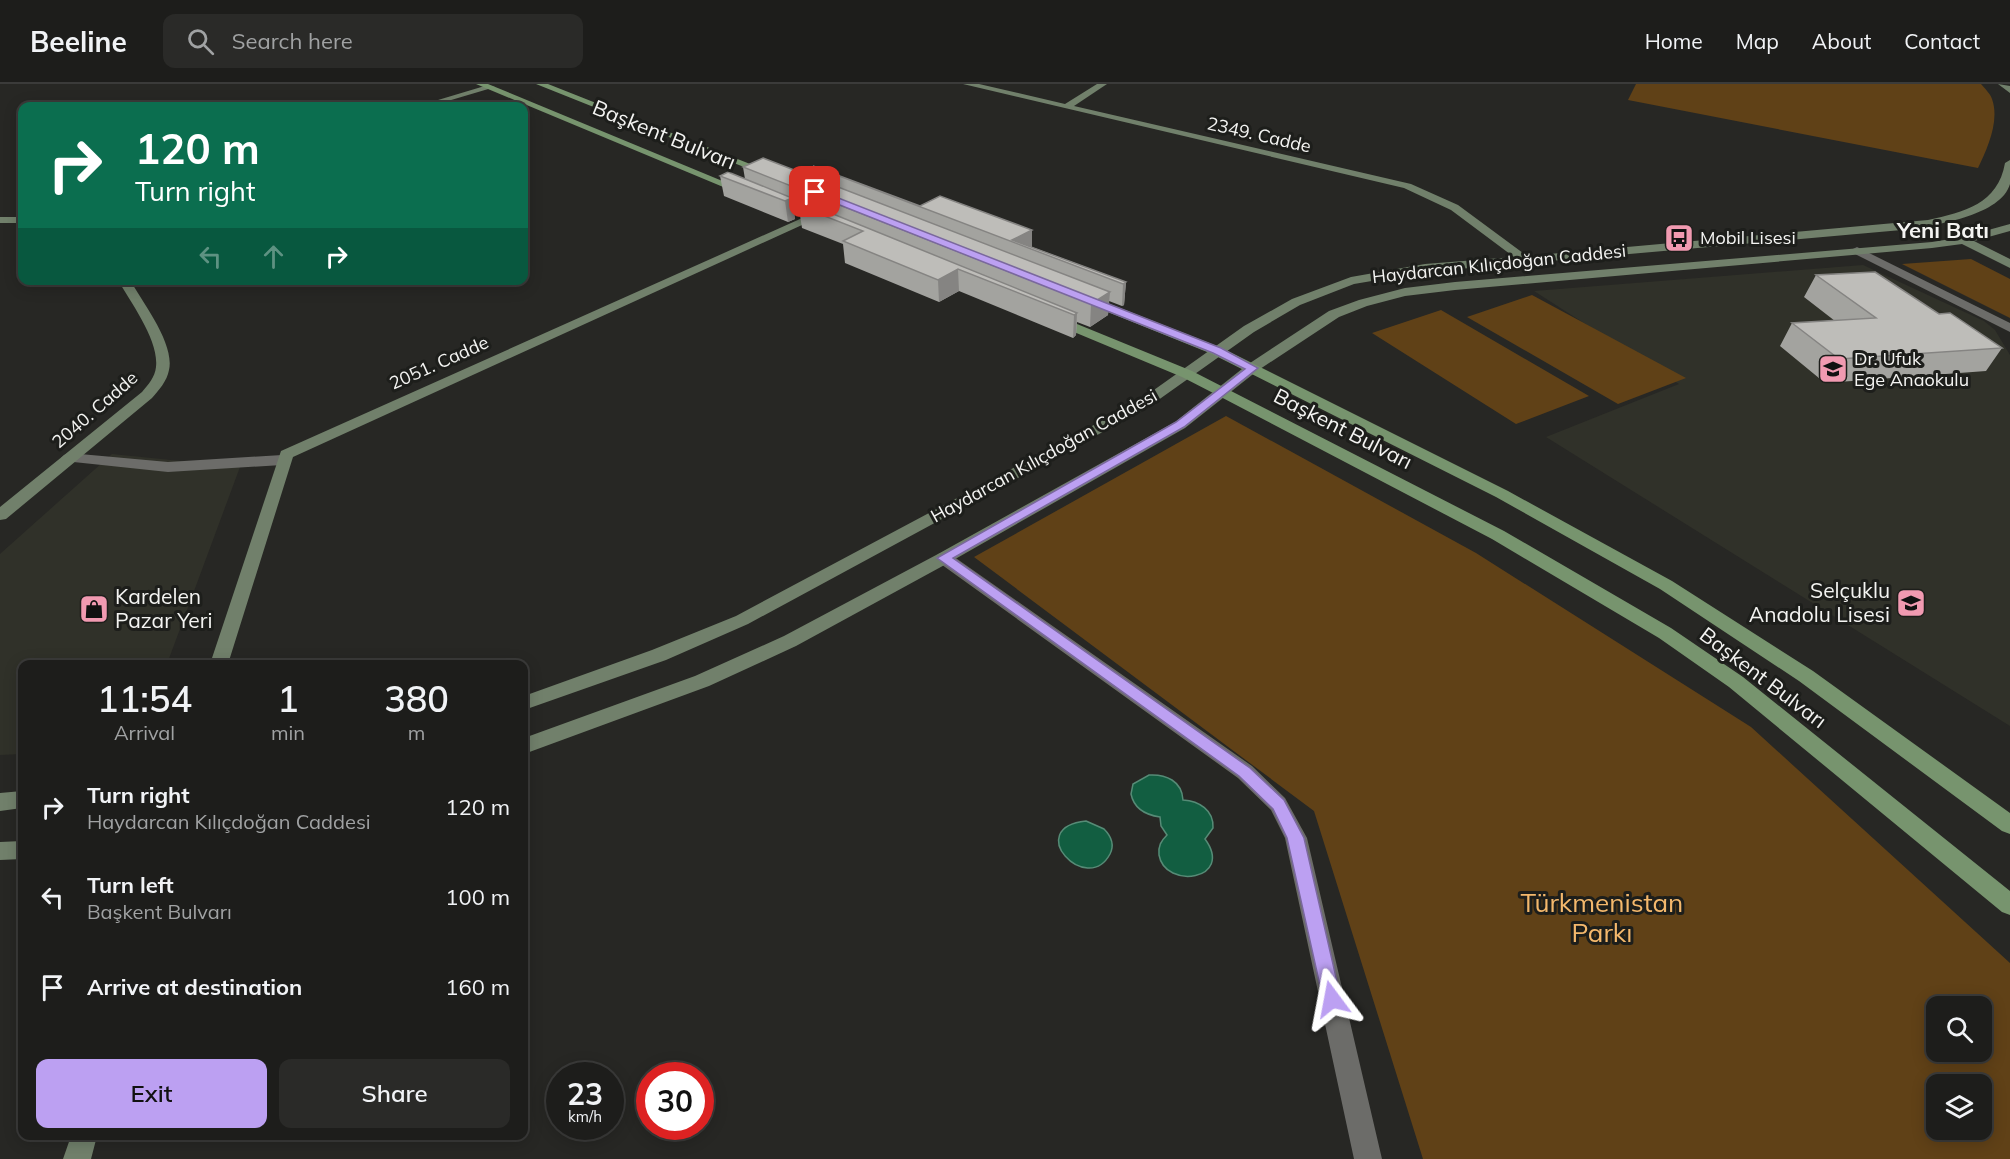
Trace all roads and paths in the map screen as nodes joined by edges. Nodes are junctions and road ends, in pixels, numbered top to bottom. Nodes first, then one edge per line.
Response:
1 (540, 84) edge
2 (967, 84) edge
3 (1103, 84) edge
4 (2002, 84) edge
5 (485, 86) edge
6 (2010, 90) edge
7 (435, 102) edge
8 (524, 102) edge
9 (528, 104) edge
10 (1066, 107) junction
11 (2010, 163) edge
12 (780, 178) edge
13 (755, 196) edge
14 (787, 209) edge
15 (0, 220) edge
16 (18, 220) edge
17 (2008, 229) edge
18 (1964, 240) junction
19 (1857, 251) junction
20 (1525, 260) junction
21 (2010, 264) edge
22 (127, 285) edge
23 (1075, 294) edge
24 (1042, 314) edge
25 (2010, 328) edge
26 (1217, 351) junction
27 (1252, 368) junction
28 (1186, 374) junction
29 (1222, 392) junction
30 (69, 458) junction
31 (282, 460) junction
32 (0, 515) edge
33 (944, 558) junction
34 (220, 660) edge
35 (528, 702) edge
36 (528, 745) edge
37 (18, 800) edge
38 (0, 802) edge
39 (2010, 825) edge
40 (18, 850) edge
41 (0, 851) edge
42 (2010, 905) edge
43 (83, 1140) edge
44 (77, 1159) edge
45 (1368, 1159) edge

1 - 12 main road, Başkent Bulvarı
2 - 10 main road, 2349. Cadde
3 - 10 main road
4 - 6 main road
5 - 7 main road
5 - 8 main road, Başkent Bulvarı
9 - 13 main road, Başkent Bulvarı
10 - 20 main road, 2349. Cadde
11 - 20 main road, Haydarcan Kılıçdoğan Caddesi
14 - 31 main road, 2051. Cadde
15 - 16 main road
17 - 18 main road, Haydarcan Kılıçdoğan Caddesi
18 - 19 main road, Haydarcan Kılıçdoğan Caddesi
18 - 21 main road
19 - 25 street
19 - 27 main road, Haydarcan Kılıçdoğan Caddesi
20 - 26 main road, Haydarcan Kılıçdoğan Caddesi
22 - 30 main road, 2040. Cadde
23 - 26 main road, Başkent Bulvarı
24 - 28 main road, Başkent Bulvarı
26 - 27 main road, Başkent Bulvarı
26 - 28 main road, Haydarcan Kılıçdoğan Caddesi
27 - 29 main road, Haydarcan Kılıçdoğan Caddesi
27 - 39 main road, Başkent Bulvarı
28 - 29 main road, Başkent Bulvarı
28 - 35 main road, Haydarcan Kılıçdoğan Caddesi
29 - 33 main road, Haydarcan Kılıçdoğan Caddesi
29 - 42 main road, Başkent Bulvarı
30 - 31 street
30 - 32 main road, 2040. Cadde
31 - 34 main road
33 - 36 main road, Haydarcan Kılıçdoğan Caddesi
33 - 45 street
37 - 38 main road
40 - 41 main road
43 - 44 main road

